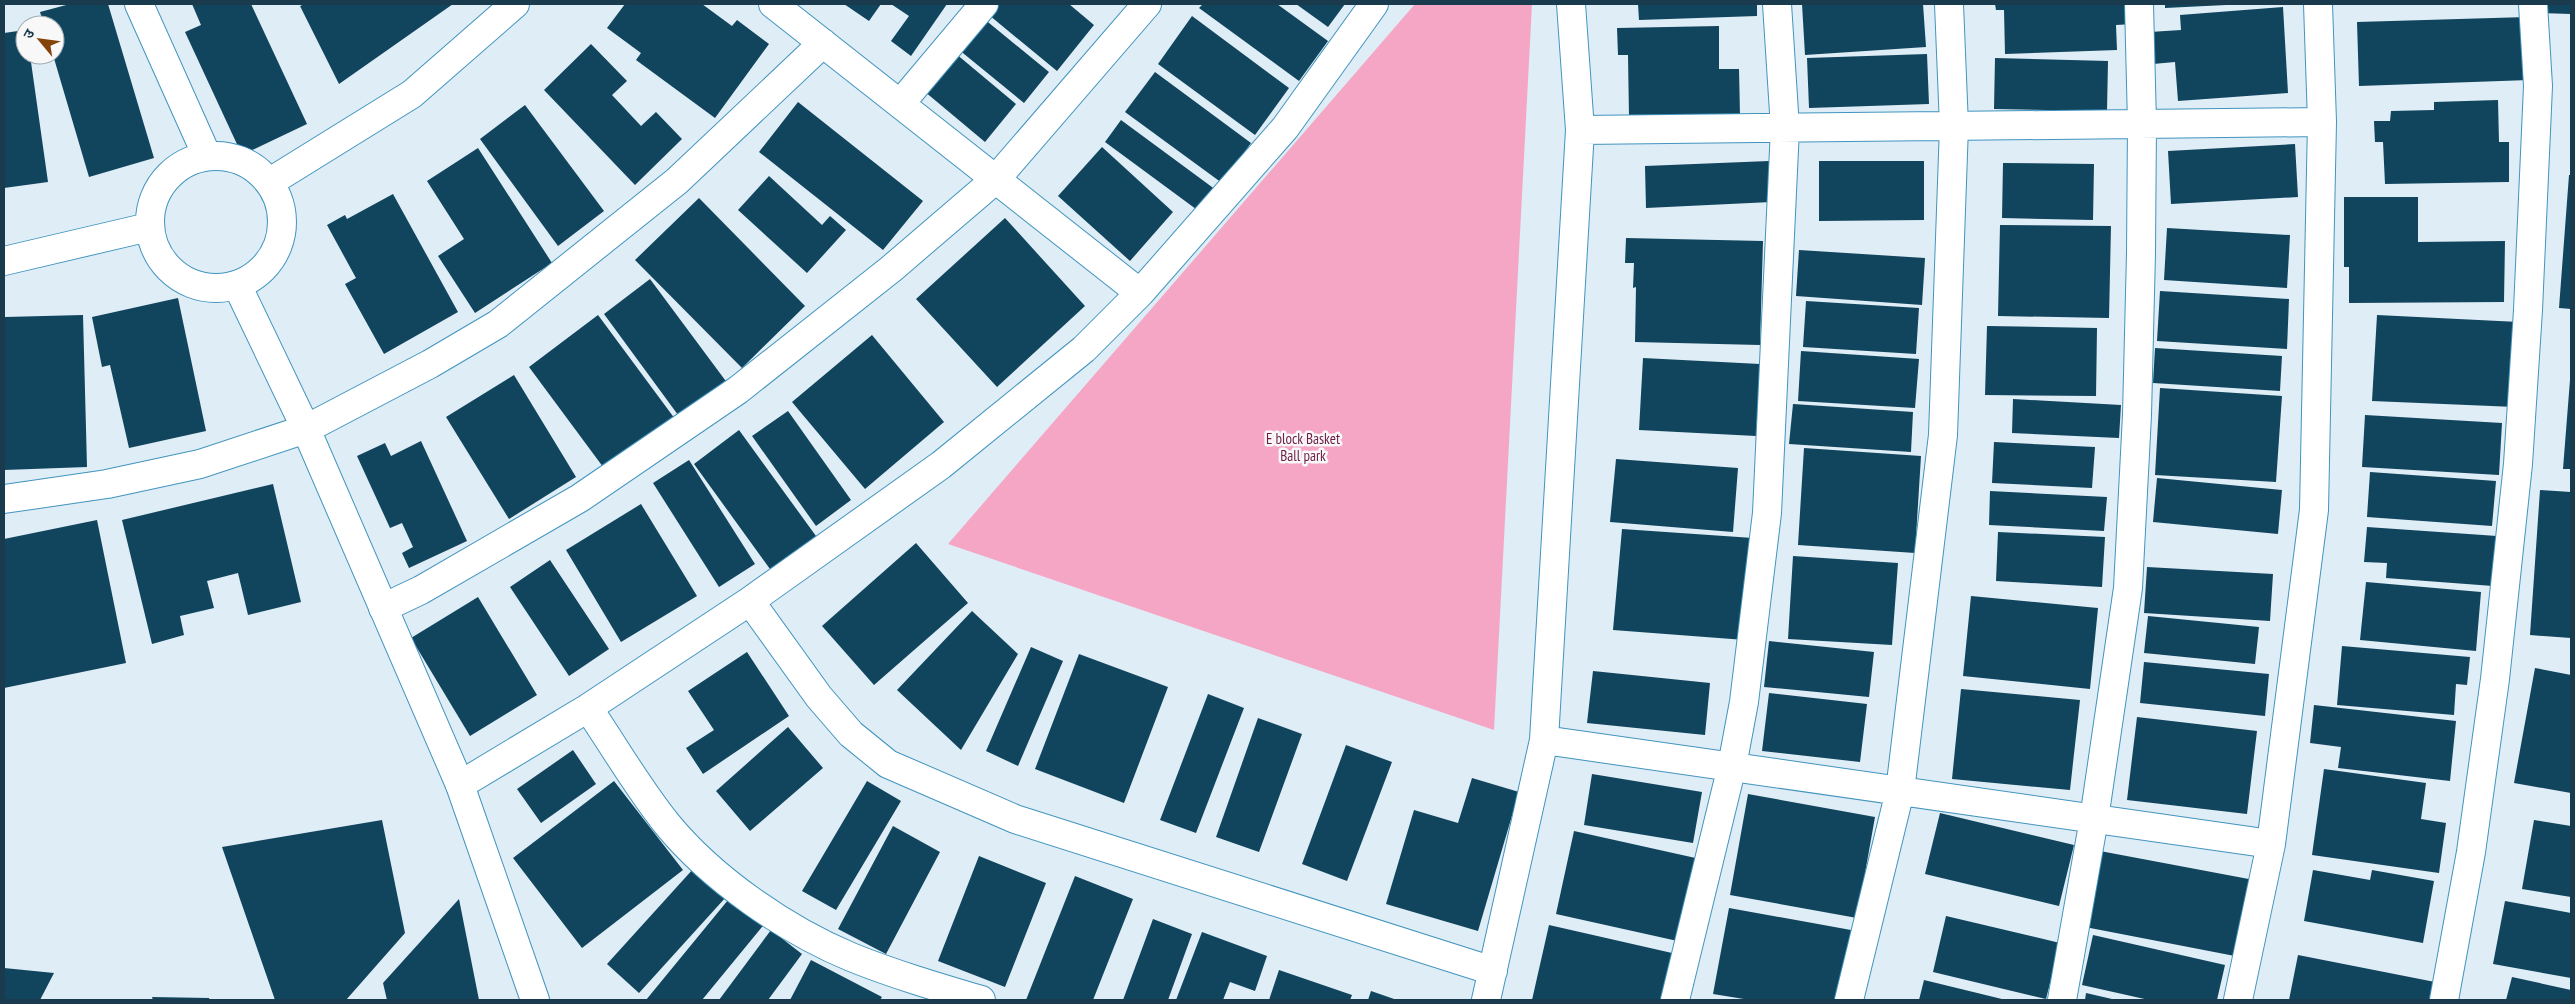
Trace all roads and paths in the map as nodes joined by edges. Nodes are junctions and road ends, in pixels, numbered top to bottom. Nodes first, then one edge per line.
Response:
1 (139, 4) edge
2 (515, 4) edge
3 (773, 4) edge
4 (984, 4) edge
5 (1147, 4) edge
6 (1374, 4) edge
7 (1571, 4) edge
8 (1777, 4) edge
9 (1949, 4) edge
10 (2139, 4) edge
11 (2318, 4) edge
12 (2533, 4) edge
13 (823, 43) junction
14 (900, 104) junction
15 (2322, 122) junction
16 (2142, 124) junction
17 (1954, 126) junction
18 (1785, 128) junction
19 (1580, 130) junction
20 (207, 156) junction
21 (996, 179) junction
22 (270, 182) junction
23 (149, 227) junction
24 (4, 261) edge
25 (237, 285) junction
26 (1140, 293) junction
27 (306, 429) junction
28 (4, 499) edge
29 (750, 601) junction
30 (383, 608) junction
31 (588, 708) junction
32 (1544, 740) junction
33 (1732, 766) junction
34 (460, 786) junction
35 (1900, 791) junction
36 (2094, 819) junction
37 (2271, 844) junction
38 (1494, 971) junction
39 (535, 1000) edge
40 (980, 1000) edge
41 (1486, 1000) edge
42 (1675, 1000) edge
43 (1849, 1000) edge
44 (2062, 1000) edge
45 (2238, 1000) edge
46 (2444, 1000) edge

1 - 20 street
2 - 22 street
3 - 13 street
4 - 14 street
5 - 21 street
6 - 26 street
7 - 19 street
8 - 18 street
9 - 17 street
10 - 16 street
11 - 15 street
12 - 46 street
13 - 14 street
13 - 27 street
14 - 21 street
15 - 16 street
15 - 37 street
16 - 17 street
16 - 36 street
17 - 18 street
17 - 35 street
18 - 19 street
18 - 33 street
19 - 32 street
20 - 22 street
20 - 23 street
21 - 26 street
21 - 30 street
22 - 25 street
23 - 24 street
23 - 25 street
25 - 27 street
26 - 29 street
27 - 28 street
27 - 30 street
29 - 31 street
29 - 38 street
30 - 34 street
31 - 34 street
31 - 40 street
32 - 33 street
32 - 38 street
33 - 35 street
33 - 42 street
34 - 39 street
35 - 36 street
35 - 43 street
36 - 37 street
36 - 44 street
37 - 45 street
38 - 41 street

